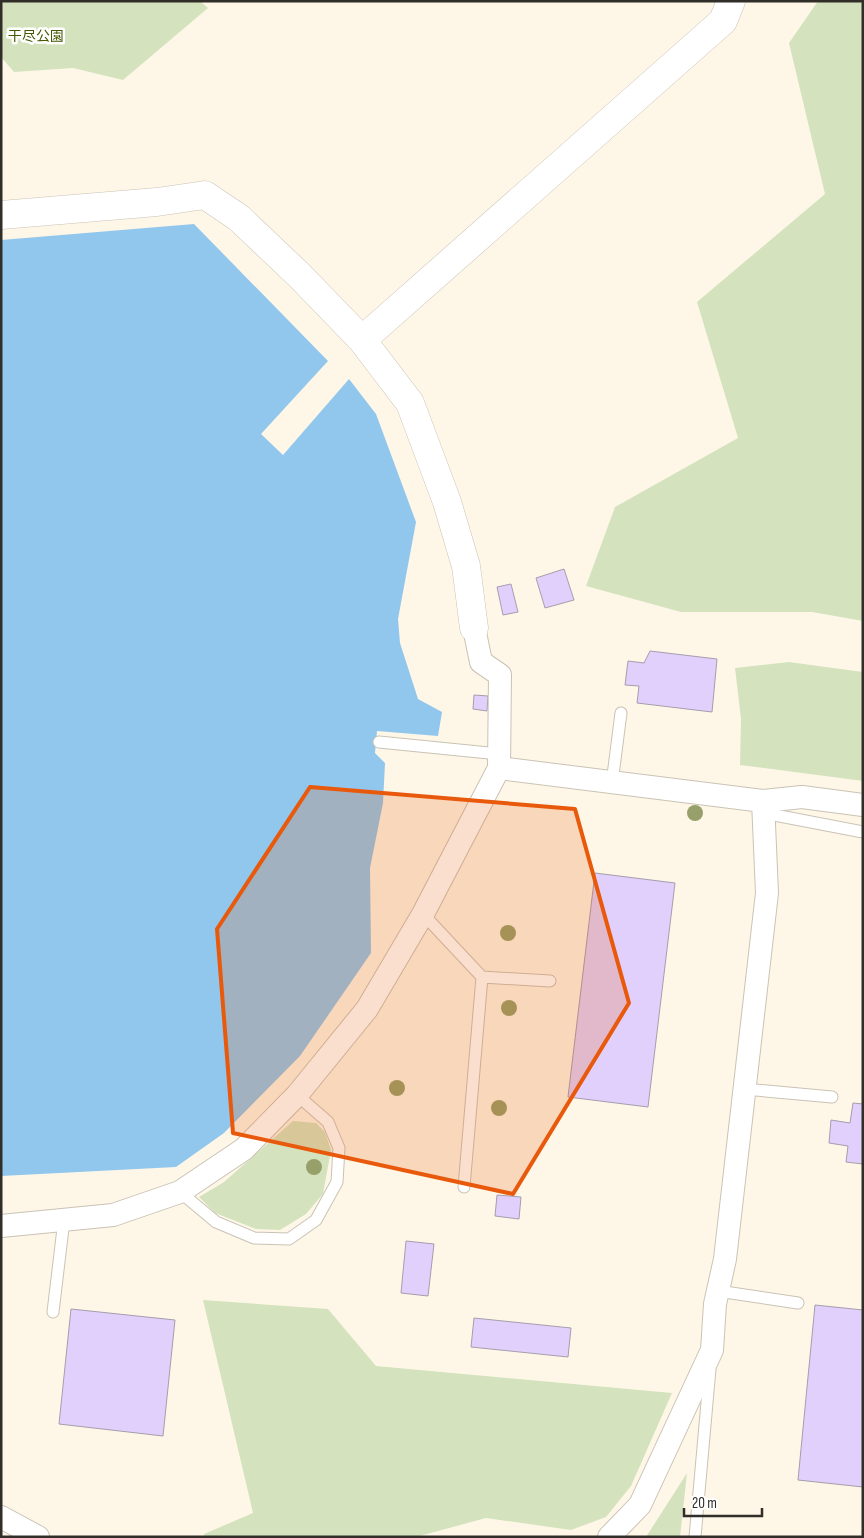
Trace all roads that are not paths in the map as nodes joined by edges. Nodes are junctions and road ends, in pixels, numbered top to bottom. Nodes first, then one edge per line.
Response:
1 (731, 1) edge
2 (1, 215) edge
3 (362, 340) junction
4 (474, 628) joint
5 (621, 713) dead end
6 (379, 742) dead end
7 (499, 761) junction
8 (612, 783) junction
9 (863, 805) edge
10 (763, 807) junction
11 (863, 832) edge
12 (423, 914) junction
13 (482, 976) junction
14 (550, 982) dead end
15 (744, 1089) junction
16 (297, 1096) junction
17 (832, 1097) dead end
18 (464, 1187) dead end
19 (180, 1192) junction
20 (64, 1220) junction
21 (1, 1226) edge
22 (718, 1291) junction
23 (798, 1303) dead end
24 (53, 1312) dead end
25 (712, 1350) junction
26 (1, 1517) edge
27 (38, 1537) edge
28 (609, 1537) edge
29 (695, 1537) edge

1 - 3 street
2 - 3 street
3 - 4 street
4 - 7 street
5 - 8 lane
6 - 7 lane
7 - 8 street
7 - 12 street
8 - 10 street
9 - 10 street
10 - 11 lane
10 - 15 street
12 - 13 lane
12 - 16 street
13 - 14 lane
13 - 18 lane
15 - 17 lane
15 - 22 street
16 - 19 street
16 - 19 lane
19 - 20 street
20 - 21 street
20 - 24 lane
22 - 23 lane
22 - 25 street
25 - 28 street
25 - 29 lane
26 - 27 street

